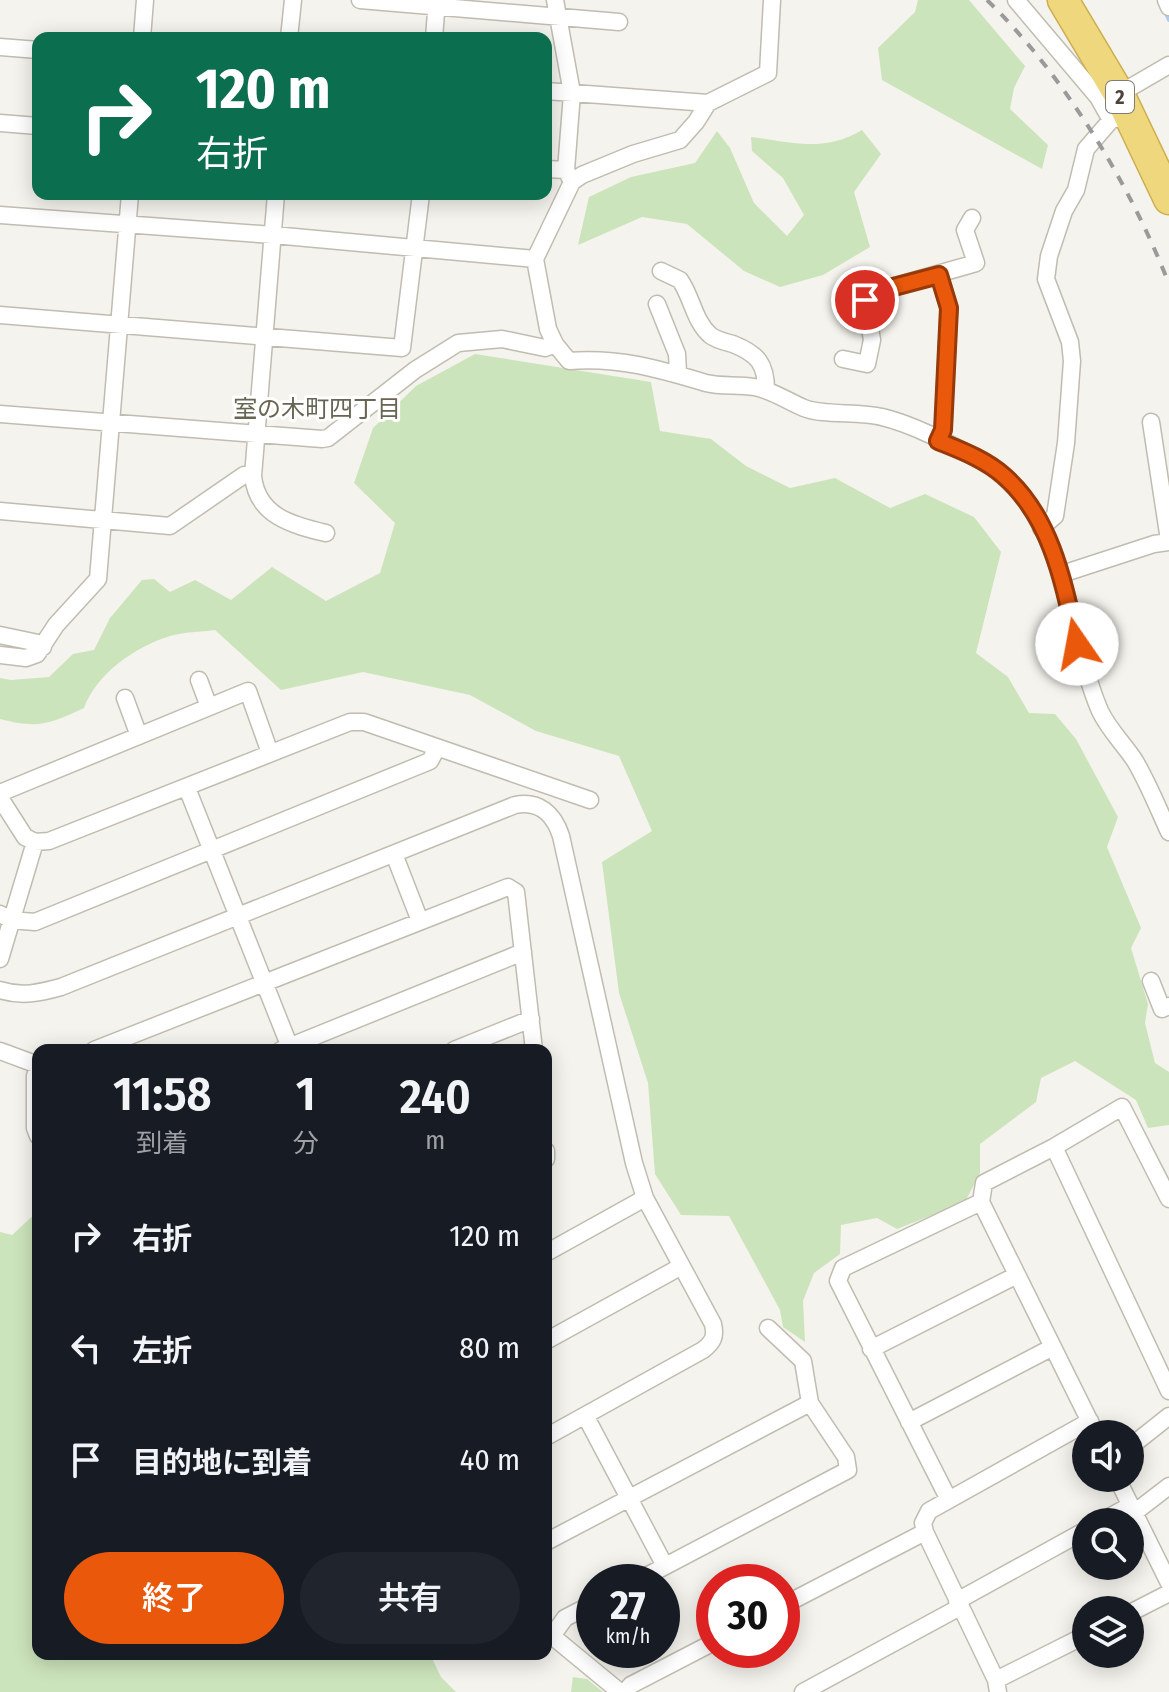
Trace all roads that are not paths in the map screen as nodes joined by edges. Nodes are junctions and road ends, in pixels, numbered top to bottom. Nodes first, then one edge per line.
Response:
1 (145, 0) edge
2 (293, 0) edge
3 (360, 0) edge
4 (772, 0) edge
5 (1016, 0) edge
6 (1063, 0) edge
7 (1166, 0) edge
8 (437, 3) edge
9 (1169, 7) edge
10 (556, 8) edge
11 (619, 22) dead end
12 (142, 32) edge
13 (290, 32) edge
14 (435, 32) edge
15 (0, 47) edge
16 (32, 50) edge
17 (1169, 65) edge
18 (552, 91) edge
19 (572, 93) junction
20 (708, 103) junction
21 (1120, 110) junction
22 (0, 123) edge
23 (32, 126) edge
24 (552, 171) edge
25 (569, 176) junction
26 (1169, 199) edge
27 (130, 200) edge
28 (276, 200) edge
29 (420, 200) edge
30 (0, 215) edge
31 (972, 218) dead end
32 (128, 225) junction
33 (273, 235) junction
34 (416, 249) junction
35 (535, 259) junction
36 (661, 271) dead end
37 (939, 275) junction
38 (657, 304) dead end
39 (0, 315) edge
40 (118, 323) junction
41 (266, 335) junction
42 (555, 344) junction
43 (843, 359) dead end
44 (678, 372) junction
45 (766, 390) junction
46 (0, 414) edge
47 (112, 422) junction
48 (1151, 422) dead end
49 (257, 435) junction
50 (938, 441) junction
51 (253, 476) junction
52 (0, 511) edge
53 (105, 520) junction
54 (1041, 528) junction
55 (326, 533) dead end
56 (1169, 541) edge
57 (1062, 574) junction
58 (0, 635) edge
59 (43, 647) junction
60 (0, 655) edge
61 (199, 680) dead end
62 (125, 698) dead end
63 (209, 707) junction
64 (139, 736) junction
65 (437, 748) junction
66 (270, 753) junction
67 (543, 785) junction
68 (187, 788) junction
69 (0, 796) edge
70 (590, 800) dead end
71 (536, 806) junction
72 (1169, 832) edge
73 (35, 842) junction
74 (212, 850) junction
75 (394, 854) junction
76 (239, 916) junction
77 (6, 917) edge
78 (420, 921) junction
79 (523, 952) junction
80 (0, 959) edge
81 (1151, 981) dead end
82 (264, 982) junction
83 (0, 990) edge
84 (1169, 1006) edge
85 (531, 1019) junction
86 (109, 1044) edge
87 (285, 1044) edge
88 (299, 1044) edge
89 (469, 1044) edge
90 (533, 1044) edge
91 (0, 1051) edge
92 (32, 1064) edge
93 (1054, 1147) junction
94 (645, 1198) junction
95 (1169, 1199) edge
96 (981, 1202) junction
97 (552, 1250) edge
98 (680, 1267) junction
99 (1017, 1275) junction
100 (768, 1328) dead end
101 (552, 1338) edge
102 (1053, 1347) junction
103 (871, 1349) junction
104 (1169, 1391) edge
105 (810, 1403) junction
106 (1169, 1416) edge
107 (586, 1417) junction
108 (1089, 1420) edge
109 (909, 1422) junction
110 (552, 1434) edge
111 (1144, 1436) edge
112 (1072, 1438) edge
113 (1169, 1486) edge
114 (630, 1498) junction
115 (949, 1500) junction
116 (1143, 1508) edge
117 (1144, 1527) edge
118 (925, 1532) junction
119 (1072, 1538) edge
120 (552, 1539) edge
121 (1164, 1558) edge
122 (664, 1564) edge
123 (669, 1564) edge
124 (1169, 1583) edge
125 (1169, 1593) edge
126 (800, 1597) edge
127 (958, 1604) junction
128 (1144, 1606) edge
129 (576, 1612) edge
130 (552, 1630) edge
131 (552, 1635) edge
132 (1072, 1643) edge
133 (696, 1651) edge
134 (997, 1686) edge
135 (623, 1692) edge
136 (803, 1692) edge

1 - 12 street
2 - 13 street
3 - 8 street
4 - 20 street
5 - 21 street
6 - 21 highway, 2
7 - 9 street
8 - 10 street
8 - 14 street
10 - 11 street
10 - 19 street
15 - 16 street
17 - 21 street
18 - 19 street
19 - 20 street
19 - 25 street
20 - 25 street
21 - 26 highway, 2
21 - 54 street
22 - 23 street
24 - 25 street
25 - 35 street
27 - 32 street
28 - 33 street
29 - 34 street
30 - 32 street
31 - 37 street
32 - 33 street
32 - 40 street
33 - 34 street
33 - 41 street
34 - 35 street
34 - 41 street
35 - 42 street
36 - 45 street
37 - 43 street
37 - 50 street
38 - 44 street
39 - 40 street
40 - 41 street
40 - 47 street
41 - 49 street
42 - 44 street
42 - 49 street
44 - 45 street
45 - 50 street
46 - 47 street
47 - 49 street
47 - 53 street
48 - 56 street
49 - 51 street
50 - 54 street
51 - 53 street
51 - 55 street
52 - 53 street
53 - 59 street
54 - 57 street
56 - 57 street
57 - 72 street
58 - 59 street
59 - 60 street
61 - 63 street
62 - 64 street
63 - 64 street
63 - 66 street
64 - 69 street
65 - 66 street
65 - 67 street
65 - 74 street
66 - 68 street
67 - 70 street
67 - 71 street
68 - 73 street
68 - 74 street
69 - 73 street
71 - 75 street
71 - 94 street
73 - 77 street
74 - 76 street
74 - 77 street
75 - 76 street
75 - 78 street
76 - 82 street
76 - 83 street
77 - 80 street
78 - 79 street
78 - 82 street
79 - 85 street
79 - 88 street
81 - 84 street
82 - 86 street
82 - 87 street
85 - 89 street
85 - 90 street
91 - 92 street
93 - 95 street
93 - 96 street
93 - 104 street
94 - 97 street
94 - 98 street
96 - 99 street
96 - 103 street
98 - 101 street
98 - 107 street
99 - 102 street
99 - 103 street
100 - 105 street
102 - 108 street
102 - 109 street
103 - 109 street
105 - 114 street
105 - 123 street
106 - 111 street
107 - 110 street
107 - 114 street
109 - 115 street
112 - 115 street
113 - 116 street
114 - 120 street
114 - 122 street
115 - 118 street
117 - 121 street
118 - 126 street
118 - 127 street
119 - 127 street
121 - 124 street
125 - 128 street
127 - 134 street
127 - 136 street
129 - 130 street
131 - 135 street
132 - 134 street
133 - 135 street

